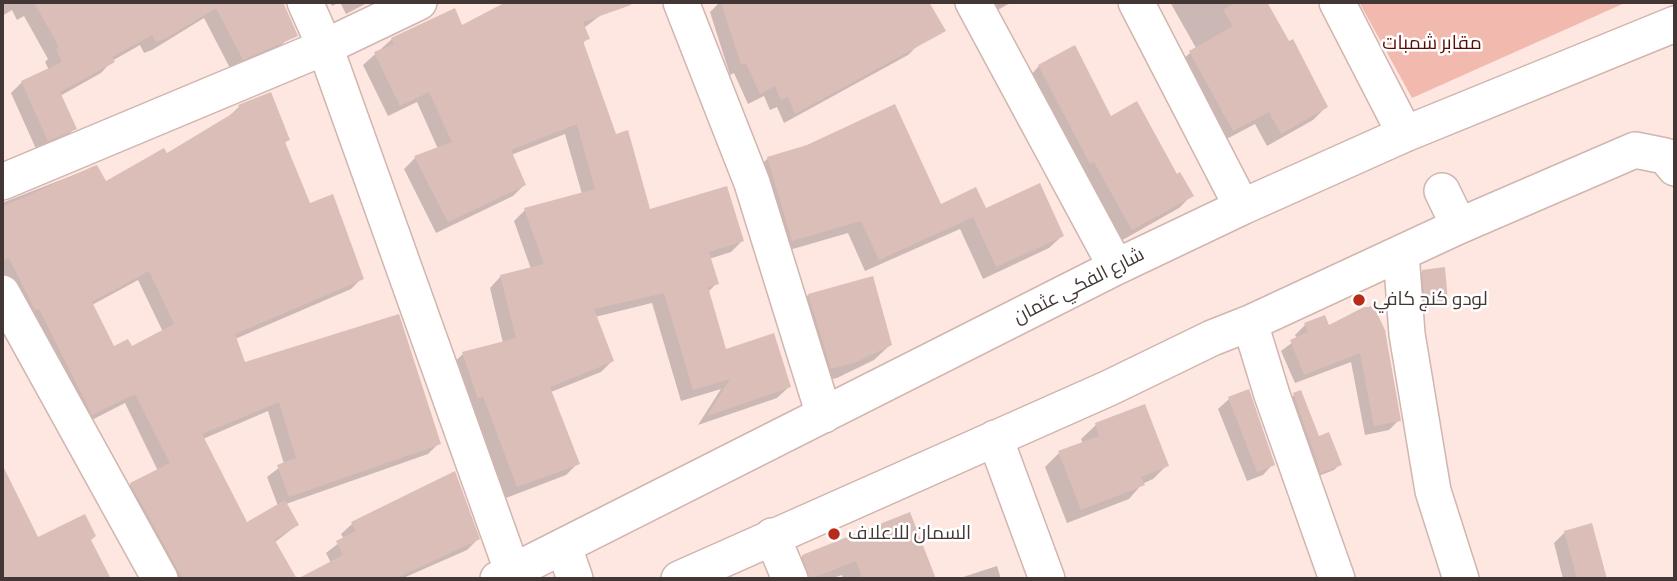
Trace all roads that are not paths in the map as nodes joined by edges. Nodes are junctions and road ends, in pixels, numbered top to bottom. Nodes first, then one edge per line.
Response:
1 (304, 2) edge
2 (419, 2) edge
3 (681, 2) edge
4 (972, 2) edge
5 (1136, 2) edge
6 (1337, 2) edge
7 (1675, 24) edge
8 (325, 47) junction
9 (1405, 134) junction
10 (1675, 168) edge
11 (2, 182) edge
12 (1442, 191) dead end
13 (1242, 206) junction
14 (1459, 226) junction
15 (1401, 253) junction
16 (1116, 267) junction
17 (2, 293) edge
18 (1250, 323) junction
19 (824, 415) junction
20 (995, 438) junction
21 (772, 536) junction
22 (564, 547) junction
23 (505, 576) edge
24 (160, 579) edge
25 (575, 579) edge
26 (678, 579) edge
27 (790, 579) edge
28 (1047, 579) edge
29 (1337, 579) edge
30 (1461, 579) edge

1 - 8 street
2 - 8 street
3 - 19 street
4 - 16 street
5 - 13 street
6 - 9 street
7 - 9 street, شارع الفكي عثمان
8 - 11 street
8 - 23 street
9 - 13 street, شارع الفكي عثمان
10 - 14 street
12 - 14 street
13 - 16 street, شارع الفكي عثمان
14 - 15 street
15 - 18 street
15 - 30 street
16 - 19 street, شارع الفكي عثمان
17 - 24 street
18 - 20 street
18 - 29 street
19 - 22 street, شارع الفكي عثمان
20 - 21 street
20 - 28 street
21 - 26 street
21 - 27 street
22 - 23 street, شارع الفكي عثمان
22 - 25 street

